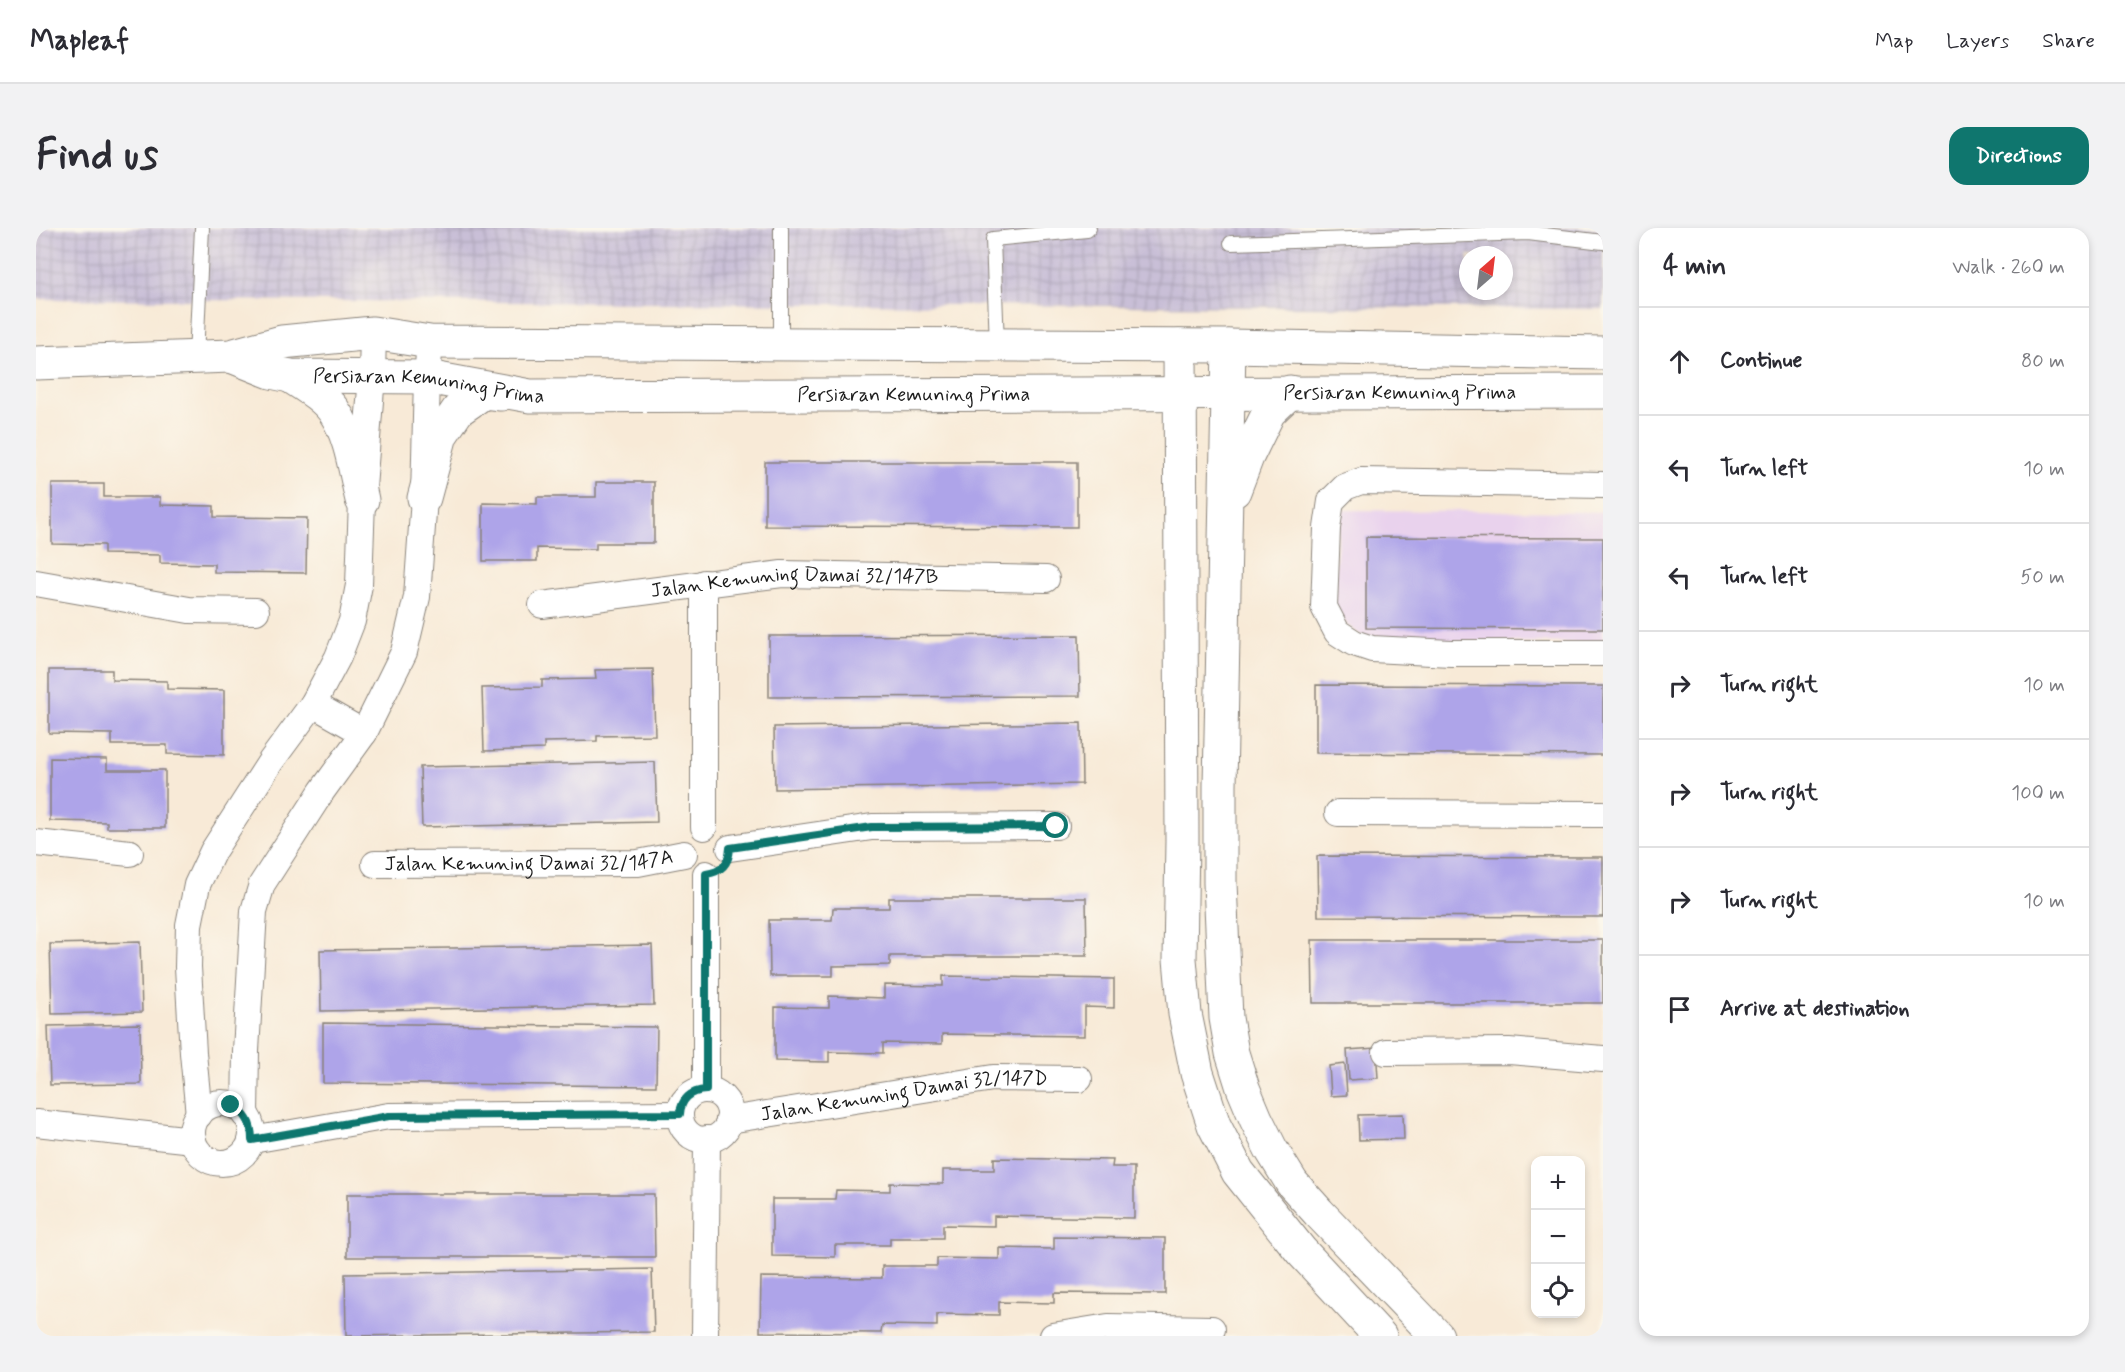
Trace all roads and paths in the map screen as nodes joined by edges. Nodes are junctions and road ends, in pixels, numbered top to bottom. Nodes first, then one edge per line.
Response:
1 (202, 228) edge
2 (781, 228) edge
3 (1089, 228) edge
4 (1528, 230) edge
5 (992, 233) edge
6 (1381, 233) edge
7 (1603, 242) edge
8 (1231, 243) dead end
9 (373, 333) junction
10 (430, 342) junction
11 (781, 344) junction
12 (997, 345) junction
13 (1180, 346) junction
14 (1229, 346) junction
15 (1601, 351) edge
16 (196, 357) junction
17 (231, 357) junction
18 (36, 363) edge
19 (290, 376) junction
20 (372, 376) junction
21 (427, 377) junction
22 (1180, 392) junction
23 (1229, 392) junction
24 (1290, 392) junction
25 (1603, 392) edge
26 (530, 396) junction
27 (1603, 485) edge
28 (424, 498) junction
29 (362, 500) junction
30 (1226, 513) junction
31 (1046, 579) dead end
32 (36, 583) edge
33 (704, 583) junction
34 (542, 605) dead end
35 (256, 611) dead end
36 (1603, 653) edge
37 (313, 704) junction
38 (364, 733) junction
39 (1338, 813) dead end
40 (1603, 814) edge
41 (1056, 826) dead end
42 (704, 827) junction
43 (36, 843) edge
44 (730, 848) junction
45 (130, 854) dead end
46 (684, 854) junction
47 (375, 864) dead end
48 (706, 874) junction
49 (1386, 1052) dead end
50 (1603, 1059) edge
51 (1079, 1079) dead end
52 (706, 1090) junction
53 (199, 1114) junction
54 (680, 1114) junction
55 (245, 1115) junction
56 (729, 1120) junction
57 (36, 1124) edge
58 (707, 1139) junction
59 (193, 1140) junction
60 (252, 1140) junction
61 (1212, 1329) dead end
62 (705, 1336) edge
63 (1053, 1336) edge
64 (1380, 1336) edge
65 (1437, 1336) edge

1 - 16 lane
2 - 11 lane
3 - 5 lane
4 - 6 lane
4 - 7 lane
5 - 12 lane
6 - 8 lane
9 - 10 main road, Persiaran Kemuning Prima
9 - 17 main road, Persiaran Kemuning Prima
9 - 20 street
10 - 11 main road, Persiaran Kemuning Prima
10 - 21 street
11 - 12 main road, Persiaran Kemuning Prima
12 - 13 main road, Persiaran Kemuning Prima
13 - 14 main road, Persiaran Kemuning Prima
13 - 22 main road
14 - 15 main road, Persiaran Kemuning Prima
14 - 23 main road
16 - 17 main road, Persiaran Kemuning Prima
16 - 18 main road, Persiaran Kemuning Prima
17 - 19 main road, Persiaran Kemuning Prima
19 - 20 main road, Persiaran Kemuning Prima
19 - 29 main road
20 - 21 main road, Persiaran Kemuning Prima
20 - 29 street
21 - 26 main road, Persiaran Kemuning Prima
21 - 28 street
22 - 23 main road, Persiaran Kemuning Prima
22 - 26 main road, Persiaran Kemuning Prima
22 - 64 main road
23 - 24 main road, Persiaran Kemuning Prima
23 - 30 main road
24 - 25 main road, Persiaran Kemuning Prima
24 - 30 main road
26 - 28 main road
27 - 36 street
28 - 38 street
29 - 37 street
30 - 65 main road
31 - 33 street, Jalan Kemuning Damai 32/147B
32 - 35 street
33 - 34 street, Jalan Kemuning Damai 32/147B
33 - 42 street
37 - 38 street
37 - 53 street
38 - 55 street
39 - 40 street
41 - 44 street
42 - 44 street
42 - 46 street
43 - 45 street
44 - 48 street
46 - 47 street, Jalan Kemuning Damai 32/147A
46 - 48 street
48 - 52 street
49 - 50 street
51 - 56 street, Jalan Kemuning Damai 32/147D
52 - 54 street
52 - 56 street
53 - 55 street
53 - 59 street
54 - 58 street
54 - 60 street
55 - 60 street
56 - 58 street
57 - 59 street
58 - 62 street
59 - 60 street
61 - 63 street

